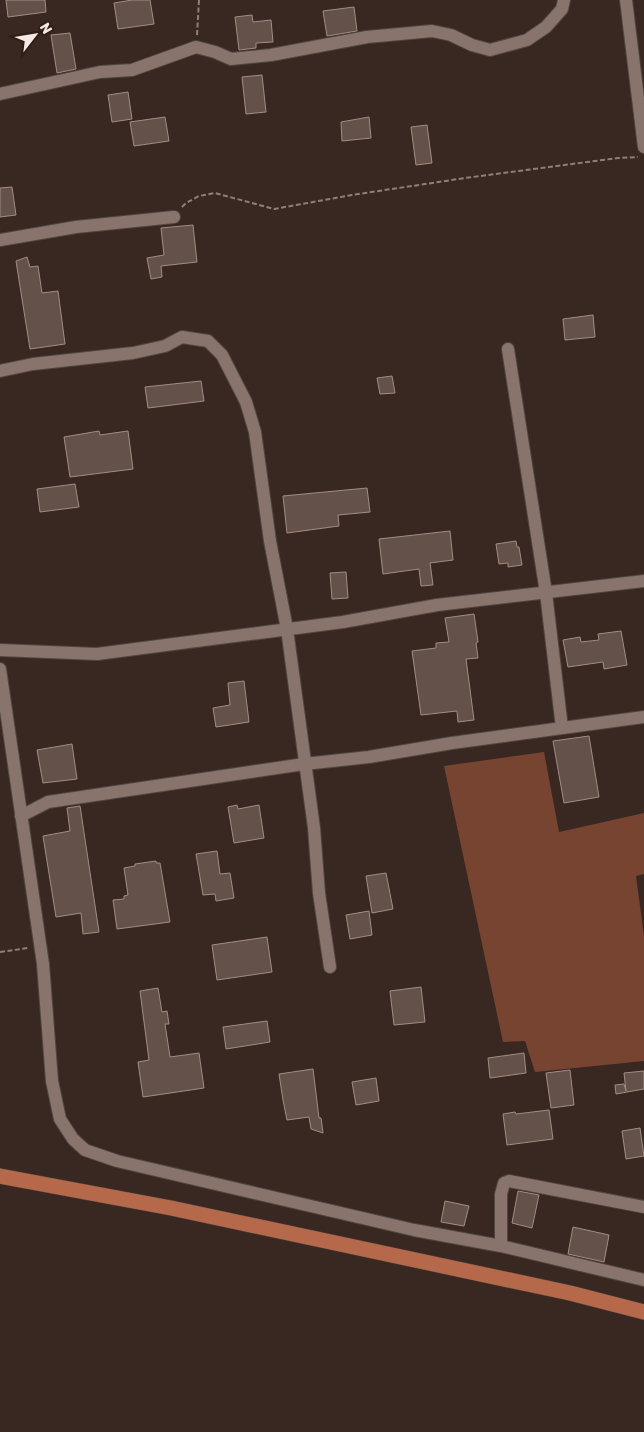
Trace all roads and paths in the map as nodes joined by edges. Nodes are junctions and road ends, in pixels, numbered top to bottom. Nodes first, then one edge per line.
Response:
1 (199, 0) edge
2 (564, 0) edge
3 (626, 0) edge
4 (196, 47) junction
5 (0, 94) edge
6 (644, 147) edge
7 (644, 157) edge
8 (174, 217) joint
9 (0, 240) edge
10 (508, 349) dead end
11 (0, 371) edge
12 (644, 580) edge
13 (546, 593) junction
14 (287, 629) junction
15 (0, 650) edge
16 (0, 669) edge
17 (644, 717) edge
18 (562, 728) junction
19 (304, 764) junction
20 (21, 816) junction
21 (41, 947) junction
22 (0, 952) edge
23 (330, 967) dead end
24 (0, 1176) edge
25 (644, 1207) edge
26 (502, 1246) junction
27 (644, 1280) edge
28 (644, 1312) edge

1 - 4 path
2 - 4 street
3 - 6 street
4 - 5 street
7 - 8 path
8 - 9 street
10 - 13 street
11 - 14 street
12 - 13 street
13 - 14 street
13 - 18 street
14 - 15 street
14 - 19 street
16 - 20 street
17 - 18 street
18 - 19 street
19 - 20 street
19 - 23 street
20 - 21 street
21 - 22 path
21 - 26 street
24 - 28 main road
25 - 26 street
26 - 27 street

